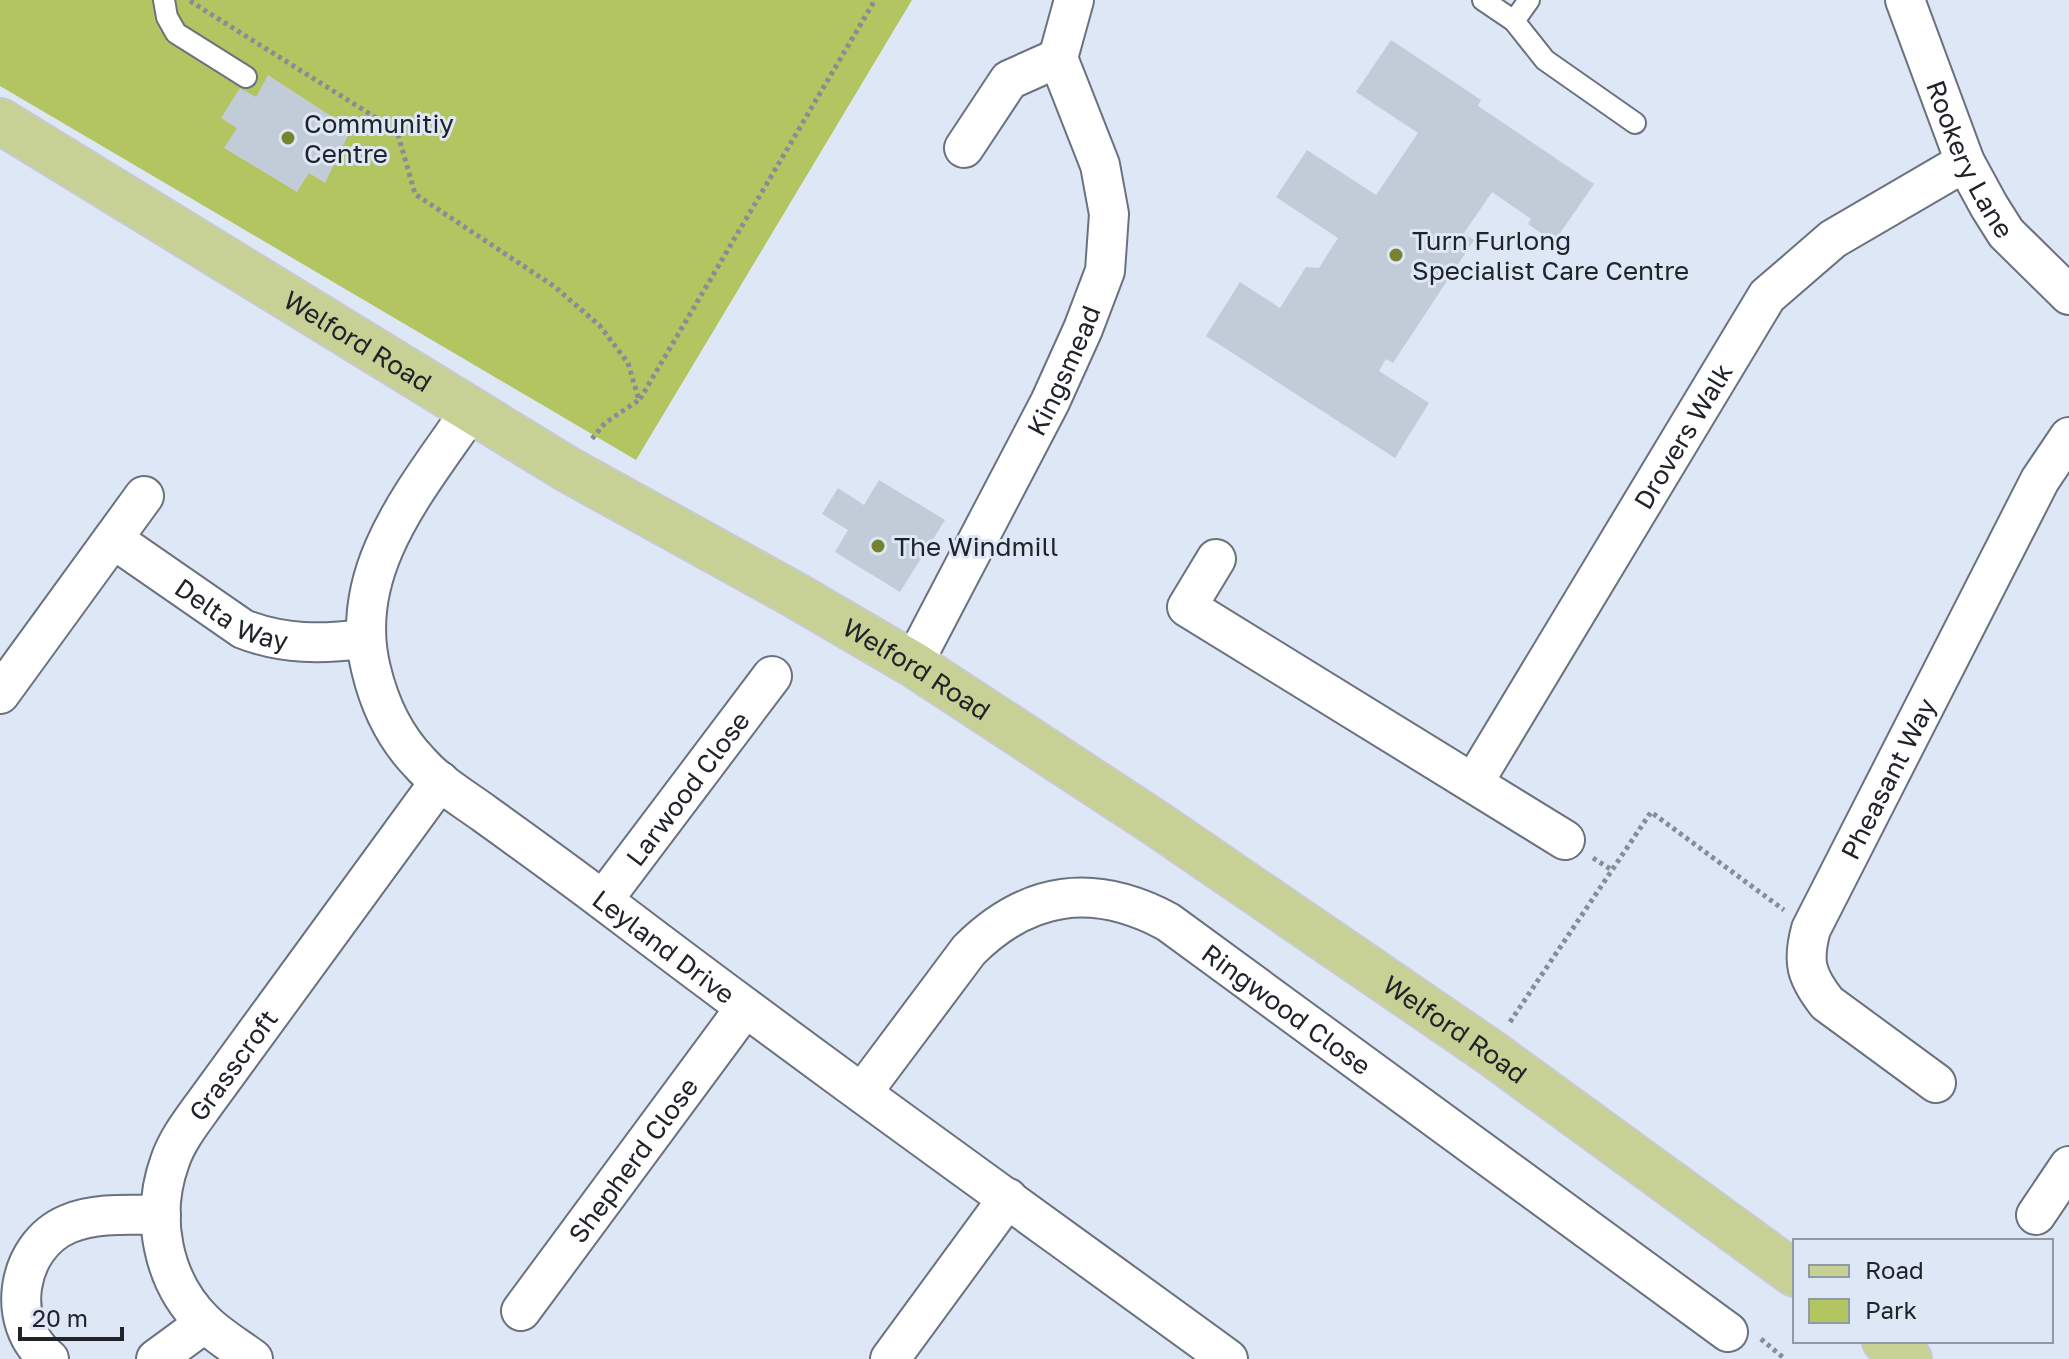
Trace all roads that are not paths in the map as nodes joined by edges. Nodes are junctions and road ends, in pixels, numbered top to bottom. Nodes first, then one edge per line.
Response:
1 (164, 0) edge
2 (1074, 0) edge
3 (1483, 0) edge
4 (1529, 0) edge
5 (1905, 0) edge
6 (1514, 21) junction
7 (1058, 58) junction
8 (246, 77) dead end
9 (0, 121) edge
10 (1635, 123) dead end
11 (964, 148) dead end
12 (1965, 162) junction
13 (2069, 295) edge
14 (471, 410) junction
15 (2069, 437) edge
16 (144, 496) dead end
17 (113, 539) junction
18 (1216, 559) dead end
19 (365, 639) junction
20 (913, 664) junction
21 (772, 676) dead end
22 (0, 694) edge
23 (440, 781) junction
24 (1474, 782) junction
25 (1565, 840) dead end
26 (603, 900) junction
27 (745, 1008) junction
28 (1936, 1083) dead end
29 (862, 1093) junction
30 (2069, 1166) edge
31 (1008, 1198) junction
32 (161, 1215) junction
33 (2036, 1215) dead end
34 (1793, 1273) edge
35 (521, 1311) dead end
36 (205, 1323) junction
37 (1728, 1332) dead end
38 (1888, 1343) edge
39 (49, 1359) edge
40 (156, 1359) edge
41 (253, 1359) edge
42 (890, 1359) edge
43 (1228, 1359) edge
44 (1909, 1359) edge

1 - 8 lane
2 - 7 street
3 - 6 lane
4 - 6 lane
5 - 12 street, Rookery Lane
6 - 10 lane
7 - 11 street
7 - 20 street, Kingsmead
9 - 14 main road, Welford Road
12 - 13 street, Rookery Lane
12 - 24 street, Drovers Walk
14 - 19 street, Leyland Drive
14 - 20 main road, Welford Road
15 - 28 street, Pheasant Way
16 - 17 street
17 - 19 street, Delta Way
17 - 22 street
18 - 24 street
19 - 23 street, Leyland Drive
20 - 34 main road, Welford Road
21 - 26 street, Larwood Close
23 - 26 street, Leyland Drive
23 - 32 street, Grasscroft
24 - 25 street
26 - 27 street, Leyland Drive
27 - 29 street, Leyland Drive
27 - 35 street, Shepherd Close
29 - 31 street, Leyland Drive
29 - 37 street, Ringwood Close
30 - 33 street
31 - 42 street
31 - 43 street, Leyland Drive
32 - 36 street, Grasscroft
32 - 39 street
36 - 40 street
36 - 41 street, Grasscroft
38 - 44 main road

